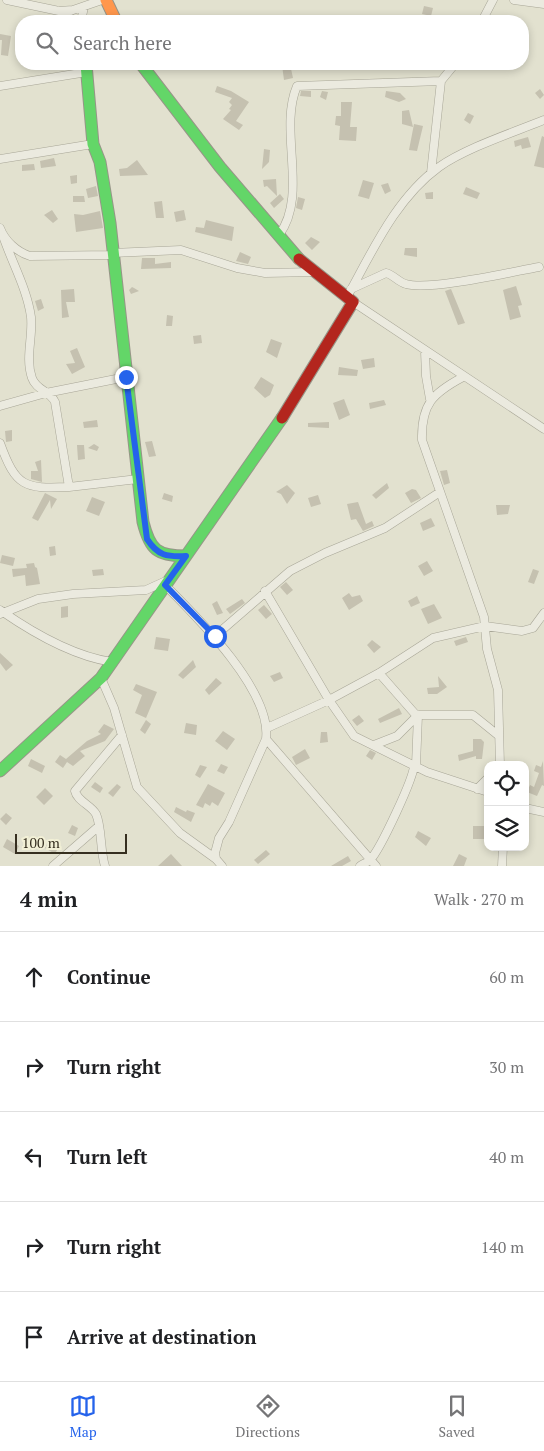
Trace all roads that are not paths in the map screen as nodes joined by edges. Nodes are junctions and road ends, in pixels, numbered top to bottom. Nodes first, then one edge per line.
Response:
1 (7, 0) edge
2 (104, 0) edge
3 (493, 0) edge
4 (514, 0) edge
5 (544, 4) edge
6 (84, 7) junction
7 (59, 11) junction
8 (65, 15) edge
9 (82, 15) edge
10 (113, 15) edge
11 (485, 15) edge
12 (76, 70) edge
13 (86, 70) edge
14 (146, 70) edge
15 (450, 70) edge
16 (442, 81) junction
17 (0, 86) edge
18 (544, 120) edge
19 (93, 144) junction
20 (0, 158) edge
21 (431, 174) junction
22 (1, 231) edge
23 (279, 235) junction
24 (112, 254) junction
25 (539, 267) dead end
26 (317, 271) junction
27 (350, 296) junction
28 (425, 351) junction
29 (126, 377) junction
30 (463, 377) junction
31 (46, 393) junction
32 (430, 399) junction
33 (0, 406) edge
34 (544, 430) edge
35 (0, 442) edge
36 (138, 479) junction
37 (70, 487) junction
38 (440, 492) junction
39 (186, 556) junction
40 (166, 582) junction
41 (265, 591) junction
42 (1, 612) edge
43 (544, 613) edge
44 (485, 626) junction
45 (215, 636) junction
46 (112, 662) junction
47 (378, 673) junction
48 (101, 678) junction
49 (329, 700) junction
50 (418, 715) junction
51 (267, 728) junction
52 (122, 734) junction
53 (499, 736) junction
54 (266, 739) junction
55 (374, 745) junction
56 (500, 761) edge
57 (415, 765) junction
58 (0, 771) edge
59 (427, 772) junction
60 (413, 775) junction
61 (484, 782) edge
62 (477, 789) junction
63 (484, 791) edge
64 (529, 809) edge
65 (544, 812) edge
66 (99, 826) junction
67 (503, 851) edge
68 (216, 859) junction
69 (373, 863) edge
70 (52, 866) edge
71 (105, 866) edge
72 (222, 866) edge
73 (360, 866) edge
74 (502, 866) edge

1 - 7 street
2 - 6 street
2 - 10 street
3 - 11 street
4 - 5 street
6 - 7 street
6 - 9 street
7 - 8 street
12 - 17 street
13 - 19 street
14 - 23 street
15 - 16 street
16 - 21 street
16 - 23 street
18 - 21 street
19 - 20 street
19 - 24 street
21 - 27 street
22 - 24 street
22 - 31 street
23 - 26 street
24 - 26 street
24 - 29 street
25 - 27 street
26 - 27 street
27 - 28 street
27 - 39 street
28 - 30 street
28 - 32 street
29 - 31 street
29 - 36 street
30 - 32 street
30 - 34 street
31 - 33 street
31 - 37 street
32 - 38 street
35 - 37 street
36 - 37 street
36 - 39 street
38 - 41 street
38 - 44 street
39 - 40 street
40 - 42 street
40 - 45 street
40 - 46 street
41 - 45 street
41 - 49 street
42 - 46 street
43 - 44 street
44 - 47 street
44 - 53 street
45 - 51 street
46 - 48 street
47 - 49 street
47 - 50 street
48 - 52 street
48 - 58 street
49 - 51 street
49 - 55 street
50 - 53 street
50 - 55 street
50 - 57 street
51 - 54 street
52 - 66 street
52 - 68 street
53 - 56 street
54 - 68 street
54 - 69 street
55 - 57 street
57 - 59 street
57 - 60 street
59 - 60 street
59 - 62 street
60 - 69 street
61 - 62 street
62 - 63 street
64 - 65 street
66 - 70 street
66 - 71 street
67 - 74 street
68 - 72 street
69 - 73 street

